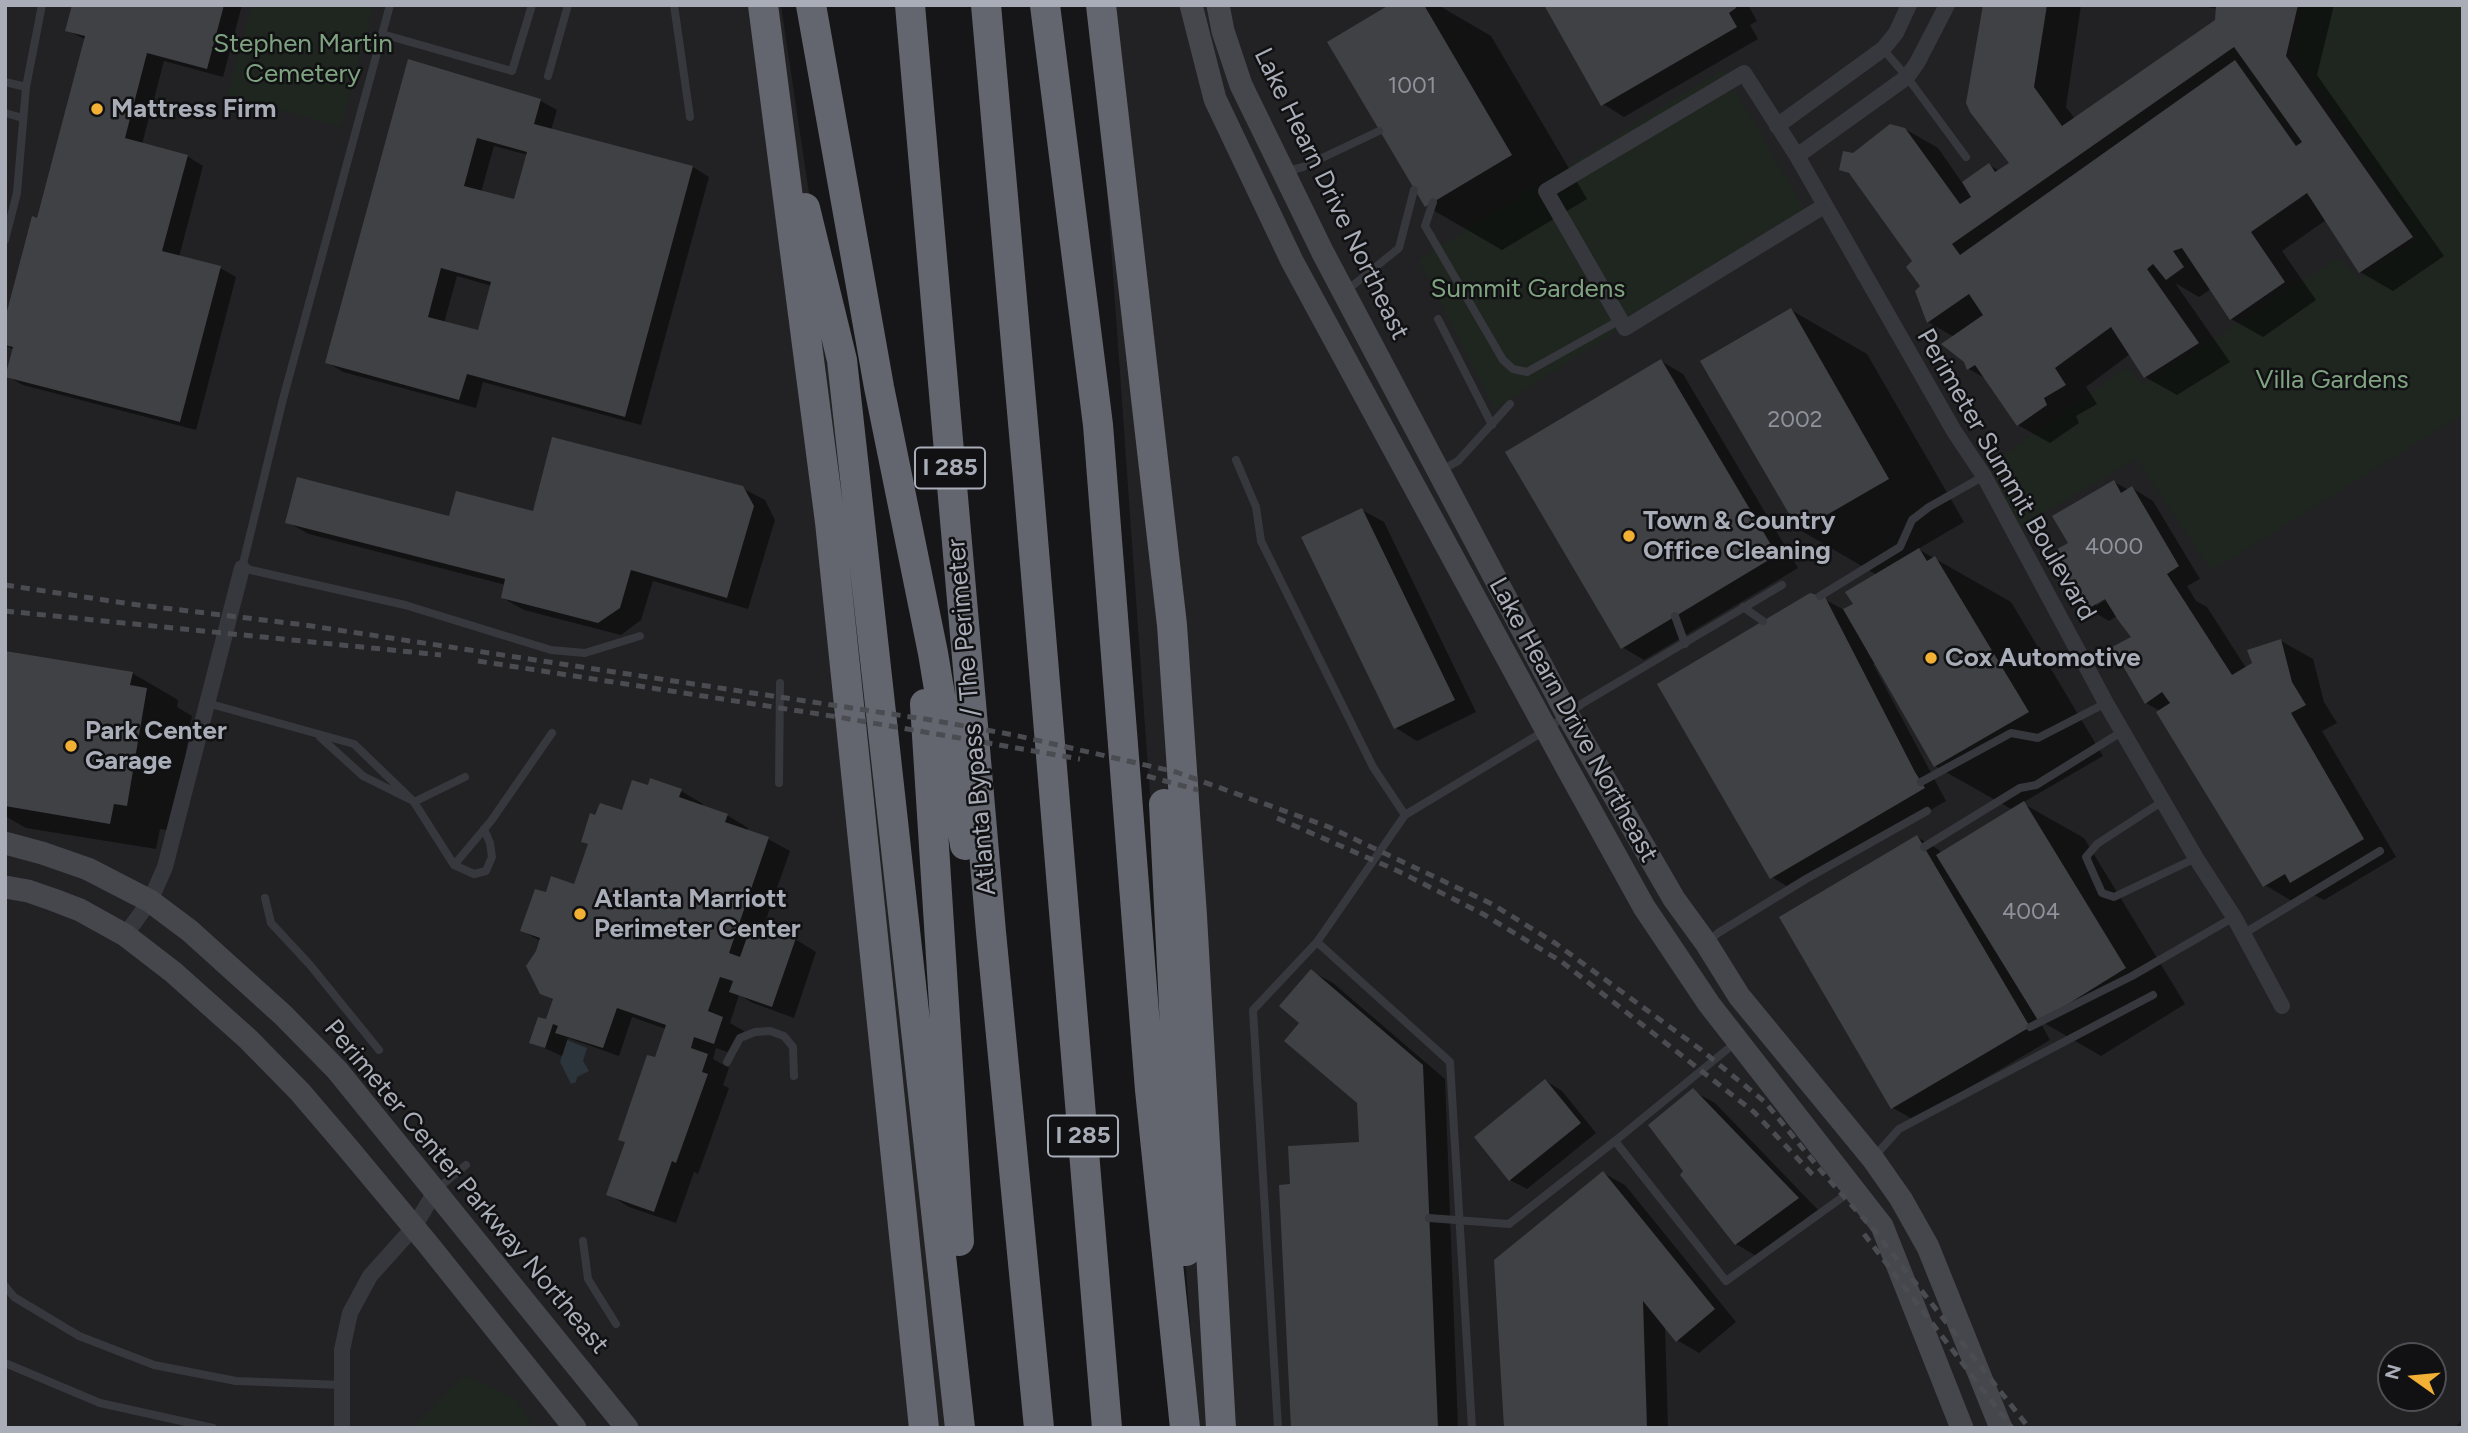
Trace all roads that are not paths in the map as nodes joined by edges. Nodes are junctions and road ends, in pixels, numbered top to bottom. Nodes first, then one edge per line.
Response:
1 (43, 5) edge
2 (390, 5) edge
3 (532, 5) edge
4 (568, 5) edge
5 (674, 5) edge
6 (763, 5) edge
7 (811, 5) edge
8 (910, 5) edge
9 (986, 5) edge
10 (1045, 5) edge
11 (1101, 5) edge
12 (1191, 5) edge
13 (1218, 5) edge
14 (1909, 5) edge
15 (1947, 5) edge
16 (382, 34) junction
17 (1883, 49) junction
18 (548, 76) dead end
19 (1907, 77) junction
20 (5, 82) edge
21 (26, 87) junction
22 (775, 110) junction
23 (5, 113) edge
24 (690, 117) dead end
25 (23, 118) junction
26 (1777, 126) junction
27 (1379, 131) dead end
28 (1797, 156) junction
29 (1966, 157) dead end
30 (1284, 172) junction
31 (1414, 190) dead end
32 (1433, 202) dead end
33 (1824, 205) junction
34 (5, 240) edge
35 (1344, 293) junction
36 (1438, 318) dead end
37 (1620, 320) junction
38 (1142, 360) junction
39 (1510, 404) dead end
40 (1492, 425) junction
41 (1236, 460) dead end
42 (1439, 471) junction
43 (1984, 476) junction
44 (242, 568) junction
45 (916, 568) junction
46 (1782, 585) dead end
47 (1820, 596) dead end
48 (1743, 607) junction
49 (1675, 617) dead end
50 (1763, 621) dead end
51 (640, 636) dead end
52 (1685, 644) junction
53 (780, 683) dead end
54 (207, 703) junction
55 (2106, 703) junction
56 (1567, 714) junction
57 (1546, 730) junction
58 (2123, 731) junction
59 (552, 733) dead end
60 (317, 734) junction
61 (465, 777) dead end
62 (1921, 782) dead end
63 (779, 783) dead end
64 (2163, 800) junction
65 (414, 802) junction
66 (1927, 811) dead end
67 (1405, 815) junction
68 (484, 829) junction
69 (5, 843) edge
70 (1924, 847) dead end
71 (2380, 851) dead end
72 (2196, 858) junction
73 (454, 865) junction
74 (5, 887) edge
75 (265, 898) dead end
76 (150, 901) junction
77 (2234, 917) junction
78 (991, 932) junction
79 (2243, 934) junction
80 (125, 935) junction
81 (1317, 942) junction
82 (1706, 943) junction
83 (2153, 995) dead end
84 (2282, 1006) dead end
85 (2030, 1027) dead end
86 (1737, 1041) junction
87 (379, 1050) dead end
88 (727, 1062) dead end
89 (794, 1076) dead end
90 (1615, 1141) junction
91 (1872, 1159) junction
92 (466, 1165) dead end
93 (436, 1190) junction
94 (1852, 1190) junction
95 (1429, 1218) dead end
96 (1461, 1219) junction
97 (414, 1227) junction
98 (583, 1241) dead end
99 (5, 1286) edge
100 (616, 1324) dead end
101 (5, 1363) edge
102 (342, 1385) junction
103 (960, 1422) edge
104 (213, 1428) edge
105 (342, 1428) edge
106 (575, 1428) edge
107 (627, 1428) edge
108 (924, 1428) edge
109 (1039, 1428) edge
110 (1107, 1428) edge
111 (1185, 1428) edge
112 (1194, 1428) edge
113 (1221, 1428) edge
114 (1278, 1428) edge
115 (1472, 1428) edge
116 (1962, 1428) edge
117 (2001, 1428) edge

1 - 21 lane
2 - 16 lane
3 - 16 lane
4 - 18 lane
5 - 24 lane
6 - 22 highway
7 - 45 highway
8 - 78 highway, Atlanta Bypass / The Perimeter / I 285
9 - 110 highway, I 285
10 - 111 highway
11 - 38 highway
12 - 57 street, Lake Hearn Drive Northeast
13 - 30 street, Lake Hearn Drive Northeast
14 - 17 street
15 - 19 street
16 - 44 lane
17 - 19 lane
17 - 26 street
19 - 28 street
19 - 29 lane
20 - 21 lane
21 - 25 lane
22 - 103 highway
22 - 108 highway
23 - 25 lane
25 - 34 lane
26 - 28 street, Perimeter Summit Boulevard
26 - 37 street, Perimeter Summit Boulevard
27 - 30 lane
28 - 33 street, Perimeter Summit Boulevard
30 - 35 street, Lake Hearn Drive Northeast
31 - 35 lane
32 - 37 lane
33 - 37 street
33 - 43 street, Perimeter Summit Boulevard
35 - 42 street, Lake Hearn Drive Northeast
36 - 40 lane
38 - 112 highway
38 - 113 highway
39 - 40 lane
40 - 42 lane
41 - 67 lane
42 - 56 street, Lake Hearn Drive Northeast
43 - 47 lane
43 - 55 street, Perimeter Summit Boulevard
44 - 51 lane
44 - 54 street
45 - 78 highway
45 - 103 highway
46 - 48 lane
48 - 50 lane
48 - 52 lane
49 - 52 lane
52 - 56 lane
53 - 63 lane
54 - 60 lane
54 - 76 street
55 - 58 street, Perimeter Summit Boulevard
55 - 62 lane
56 - 57 lane
56 - 82 street, Lake Hearn Drive Northeast
57 - 67 lane
57 - 86 street, Lake Hearn Drive Northeast
58 - 64 street, Perimeter Summit Boulevard
58 - 70 lane
59 - 68 lane
60 - 65 lane
60 - 65 lane
61 - 65 lane
64 - 72 street, Perimeter Summit Boulevard
64 - 72 lane
65 - 73 lane
66 - 82 lane
67 - 81 lane
68 - 73 lane
68 - 73 lane
69 - 76 street, Perimeter Center Parkway Northeast
71 - 79 lane
72 - 77 street, Perimeter Summit Boulevard
74 - 80 street
75 - 87 lane
76 - 80 street
76 - 93 street, Perimeter Center Parkway Northeast
77 - 79 street, Perimeter Summit Boulevard
77 - 85 lane
78 - 109 highway, Atlanta Bypass / The Perimeter / I 285
79 - 84 street, Perimeter Summit Boulevard
80 - 97 street
81 - 96 lane
81 - 114 lane
82 - 91 street, Lake Hearn Drive Northeast
83 - 91 lane
86 - 90 lane
86 - 94 street, Lake Hearn Drive Northeast
88 - 89 lane
90 - 94 lane
90 - 96 lane
91 - 117 street, Lake Hearn Drive Northeast
92 - 93 lane
93 - 97 street
93 - 107 street, Perimeter Center Parkway Northeast
94 - 116 street, Lake Hearn Drive Northeast
95 - 96 lane
96 - 115 lane
97 - 102 street
97 - 106 street
98 - 100 lane
99 - 102 lane
101 - 104 lane
102 - 105 street

